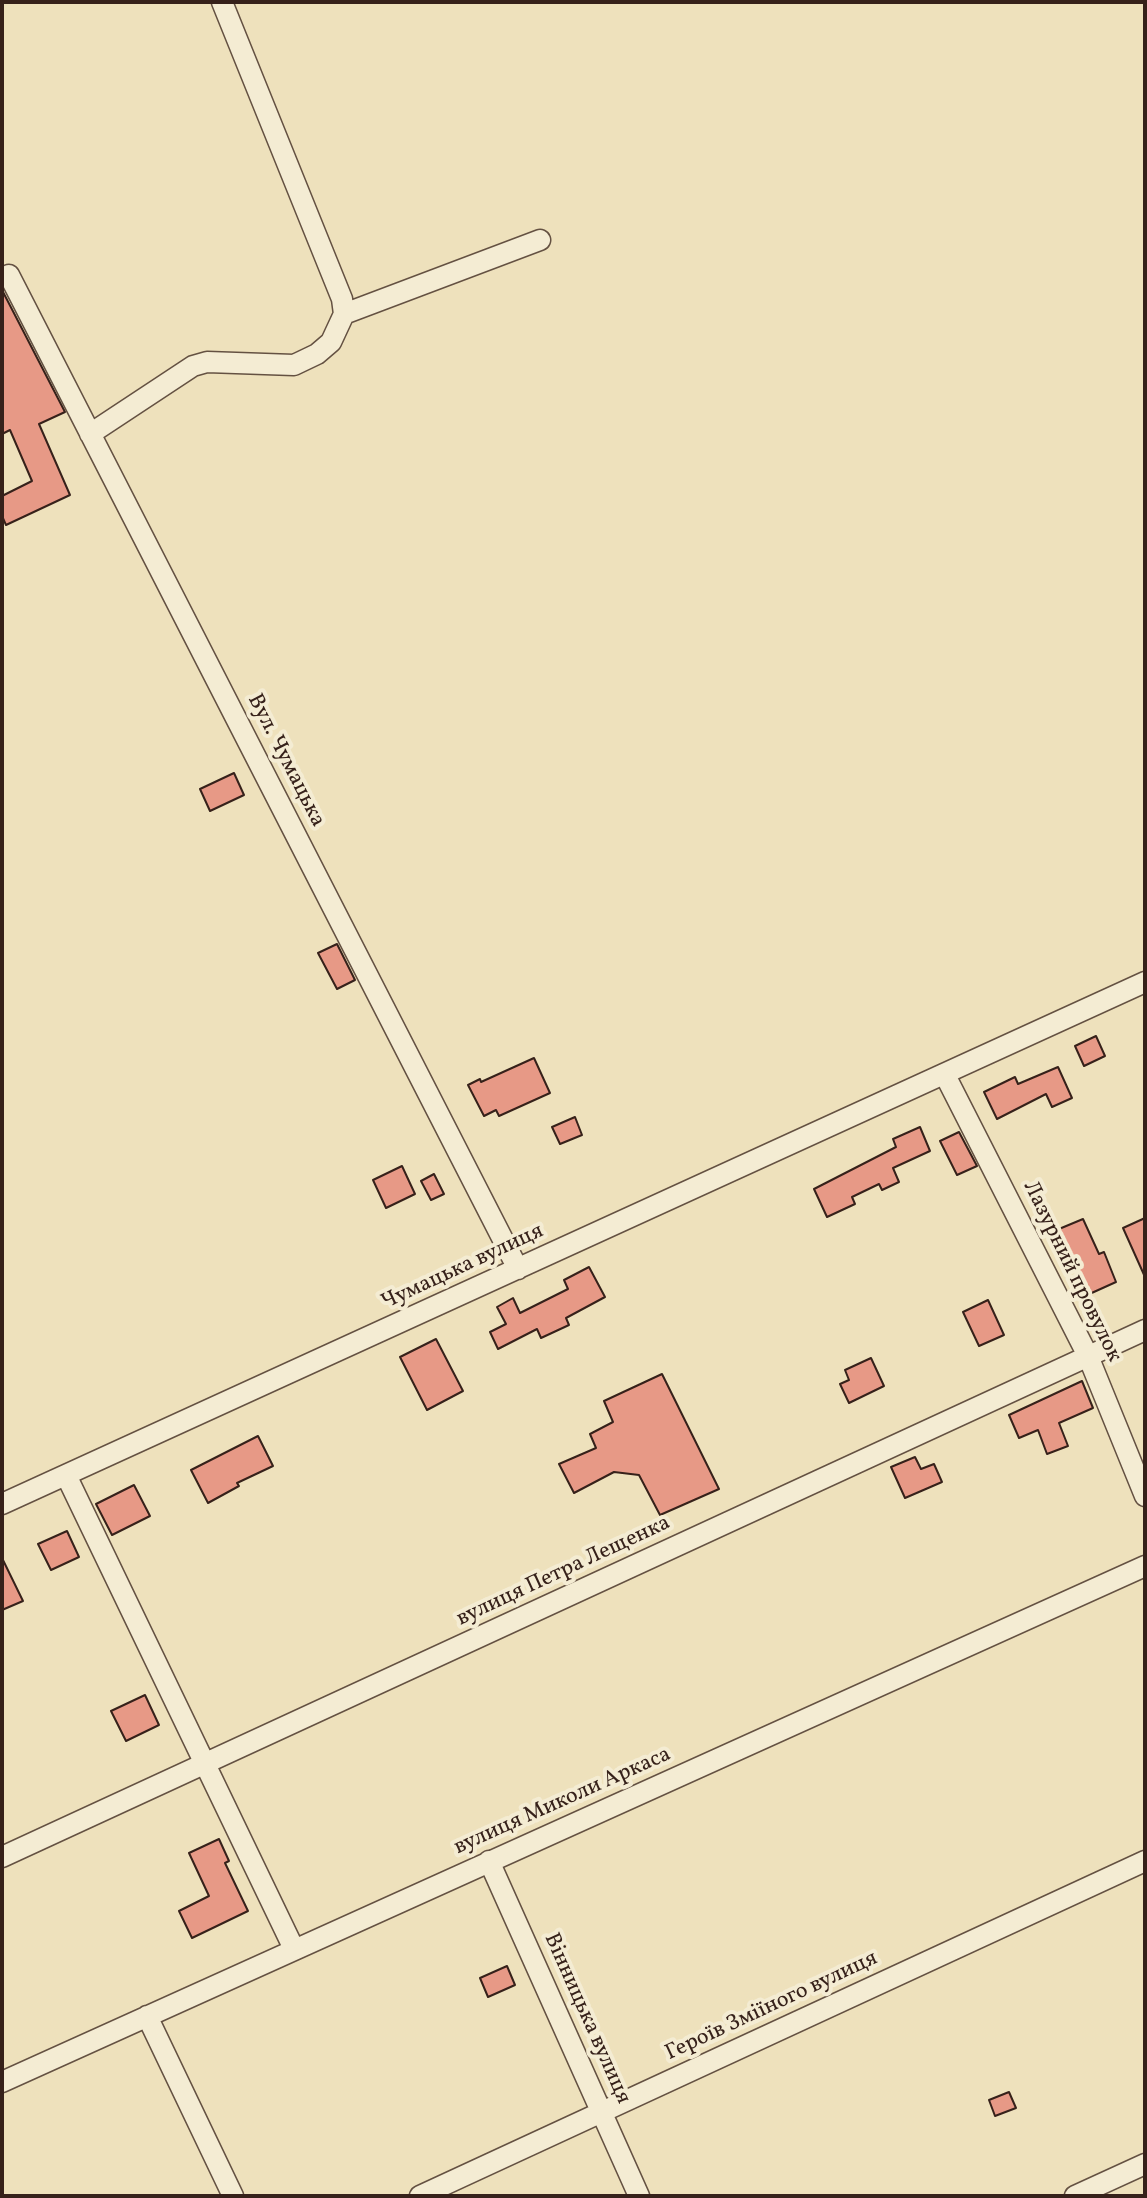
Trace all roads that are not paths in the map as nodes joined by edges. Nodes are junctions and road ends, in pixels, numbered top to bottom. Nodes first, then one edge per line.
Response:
1 (222, 2) edge
2 (540, 240) dead end
3 (9, 275) dead end
4 (344, 314) junction
5 (90, 434) junction
6 (1145, 982) edge
7 (945, 1075) junction
8 (518, 1269) junction
9 (1145, 1330) edge
10 (1088, 1356) junction
11 (66, 1475) junction
12 (1145, 1496) edge
13 (2, 1504) edge
14 (1145, 1566) edge
15 (203, 1765) junction
16 (2, 1857) edge
17 (489, 1861) junction
18 (1145, 1861) edge
19 (294, 1949) junction
20 (147, 2016) junction
21 (2, 2082) edge
22 (602, 2112) junction
23 (1145, 2164) edge
24 (454, 2189) edge
25 (233, 2196) edge
26 (420, 2196) edge
27 (639, 2196) edge
28 (1075, 2196) edge

1 - 4 street
2 - 4 street
3 - 5 street, Вул. Чумацька
4 - 5 street
5 - 8 street, Вул. Чумацька
6 - 7 street, Чумацька вулиця
7 - 8 street, Чумацька вулиця
7 - 10 street, Лазурний провулок
8 - 11 street, Чумацька вулиця
9 - 10 street, вулиця Петра Лещенка
10 - 12 street, Лазурний провулок
10 - 15 street, вулиця Петра Лещенка
11 - 13 street, Чумацька вулиця
11 - 15 street
14 - 17 street, вулиця Миколи Аркаса
15 - 16 street, вулиця Петра Лещенка
15 - 19 street
17 - 19 street, вулиця Миколи Аркаса
17 - 22 street, Вінницька вулиця
18 - 22 street, Героїв Зміїного вулиця
19 - 20 street, вулиця Миколи Аркаса
20 - 21 street, вулиця Миколи Аркаса
20 - 25 street
22 - 24 street, Героїв Зміїного вулиця
22 - 27 street, Вінницька вулиця
23 - 28 street
24 - 26 street, Героїв Зміїного вулиця

